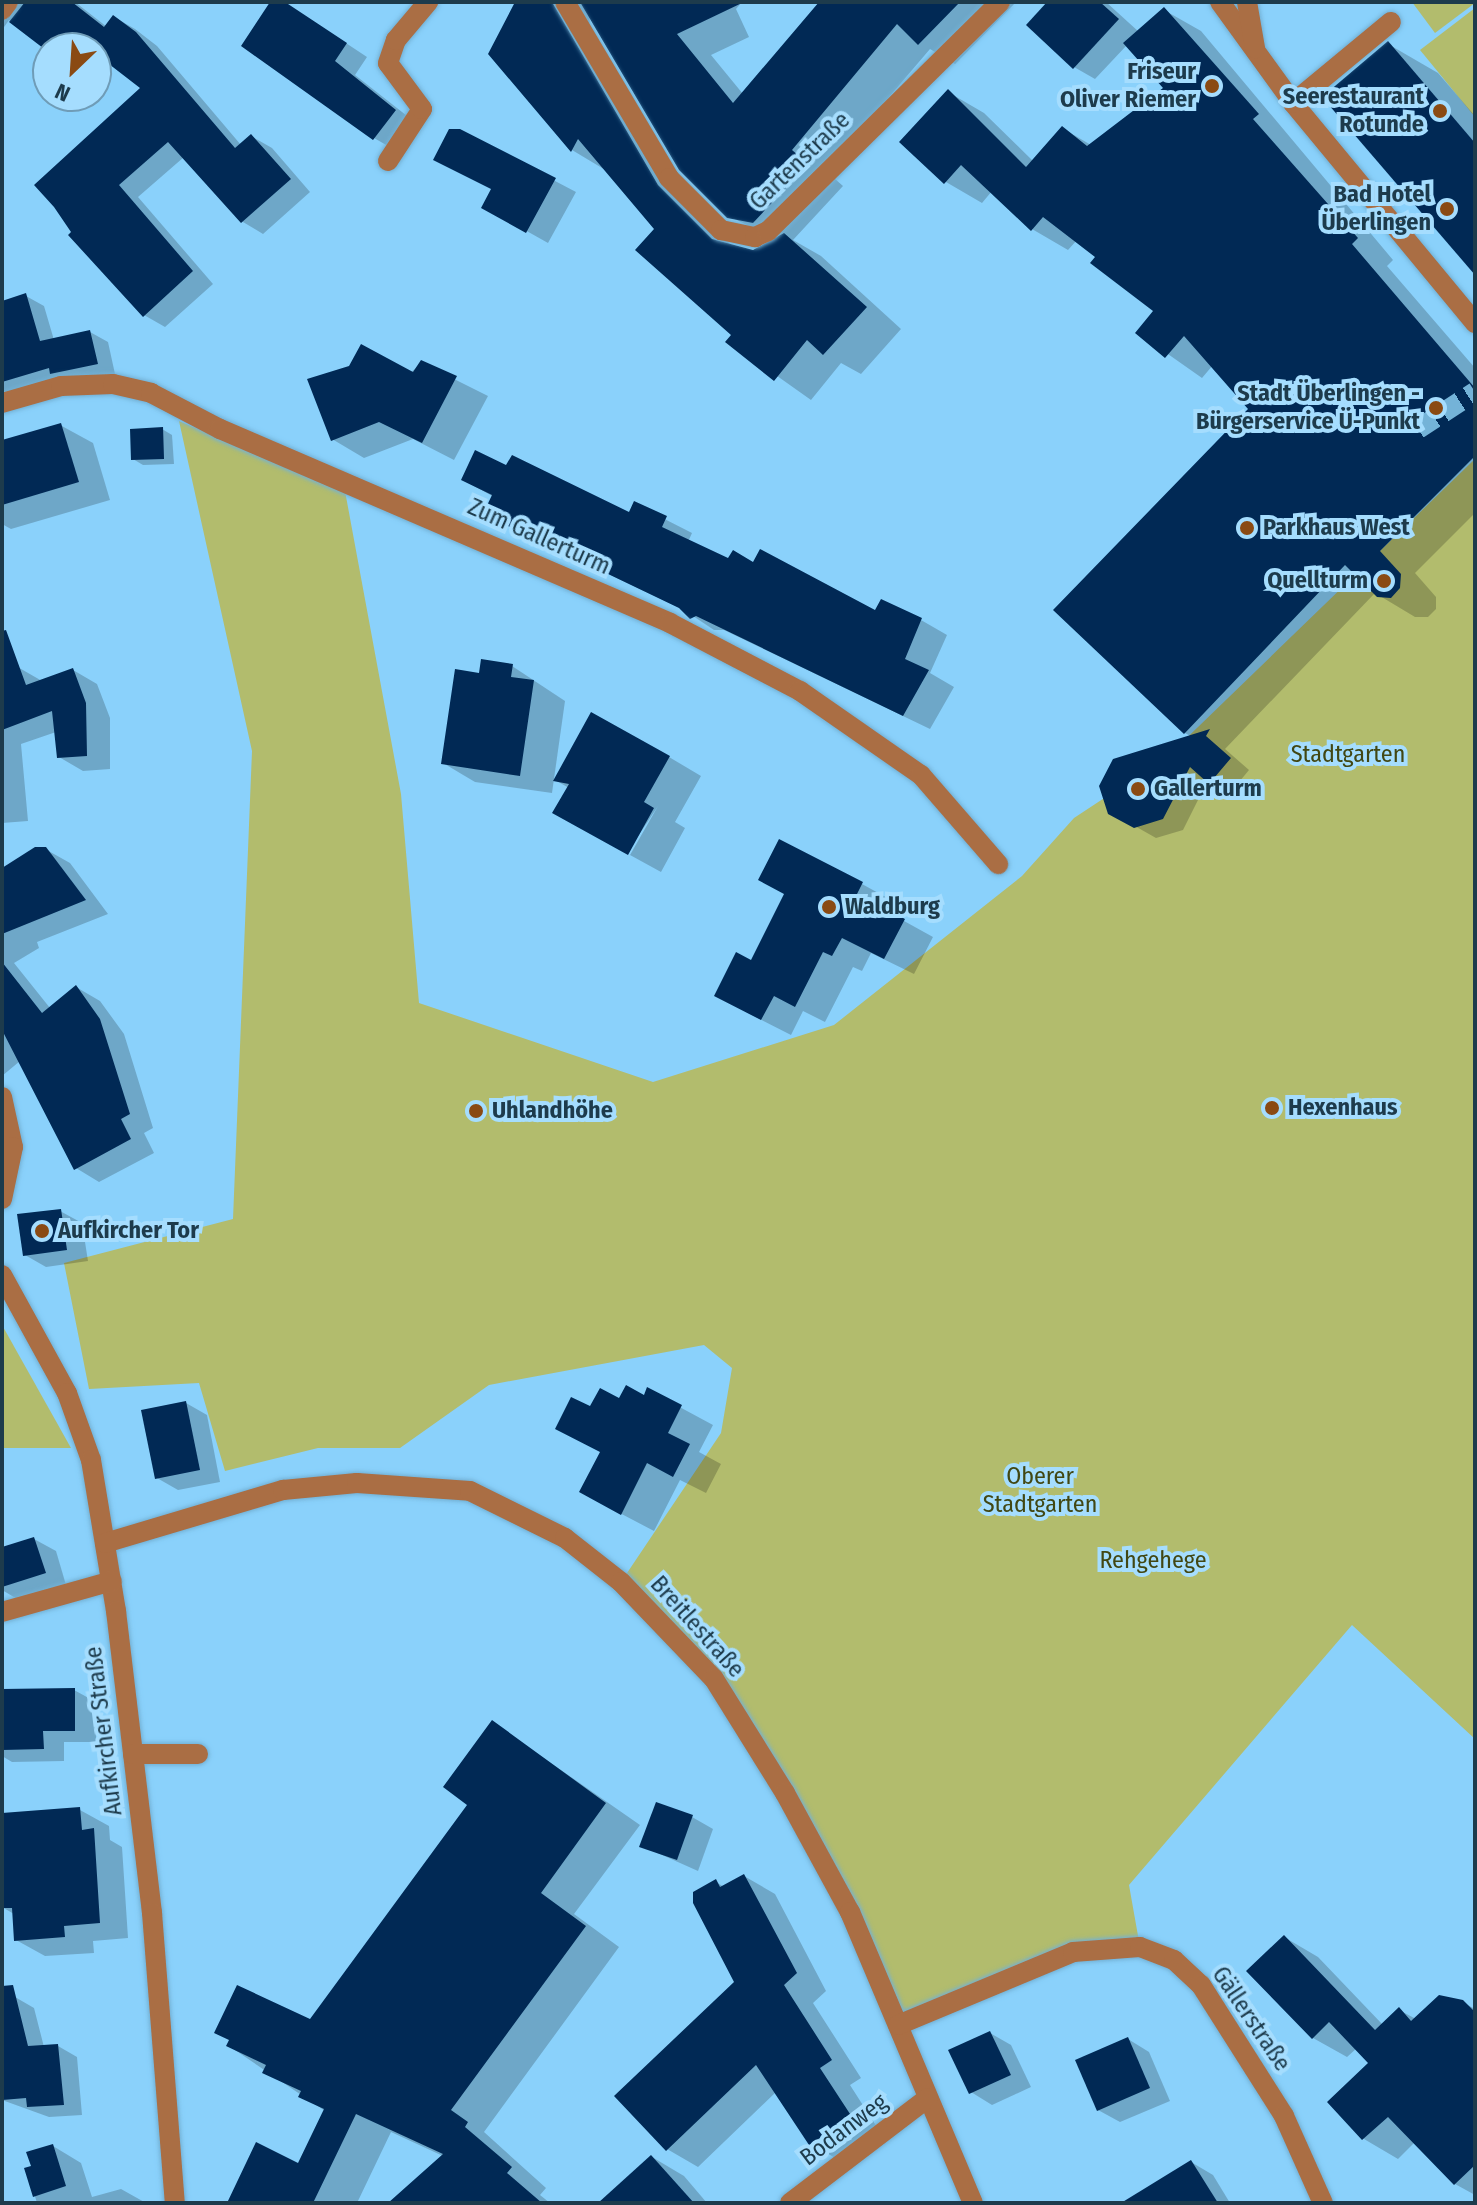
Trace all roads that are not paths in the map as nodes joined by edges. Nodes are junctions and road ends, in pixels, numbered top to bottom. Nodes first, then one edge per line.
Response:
1 (8, 2) edge
2 (428, 2) edge
3 (565, 2) edge
4 (1000, 2) edge
5 (1220, 2) edge
6 (1247, 2) edge
7 (2, 10) edge
8 (1391, 22) dead end
9 (1256, 52) junction
10 (1293, 103) junction
11 (388, 161) dead end
12 (1475, 323) edge
13 (2, 403) edge
14 (998, 864) dead end
15 (2, 1097) edge
16 (2, 1199) edge
17 (2, 1275) edge
18 (105, 1543) junction
19 (112, 1581) junction
20 (2, 1612) edge
21 (133, 1754) junction
22 (198, 1754) dead end
23 (898, 2025) junction
24 (928, 2098) junction
25 (175, 2203) edge
26 (790, 2203) edge
27 (973, 2203) edge
28 (1323, 2203) edge

1 - 7 street
2 - 11 street
3 - 4 street, Gartenstraße
5 - 9 street
6 - 9 street
8 - 10 street
9 - 10 street
10 - 12 street
13 - 14 street, Zum Gallerturm
15 - 16 street
17 - 18 street, Aufkircher Straße
18 - 19 street, Aufkircher Straße
18 - 23 street, Breitlestraße
19 - 20 street
19 - 21 street, Aufkircher Straße
21 - 22 street
21 - 25 street, Aufkircher Straße
23 - 24 street, Breitlestraße
23 - 28 street, Gällerstraße
24 - 26 street, Bodanweg
24 - 27 street, Breitlestraße

